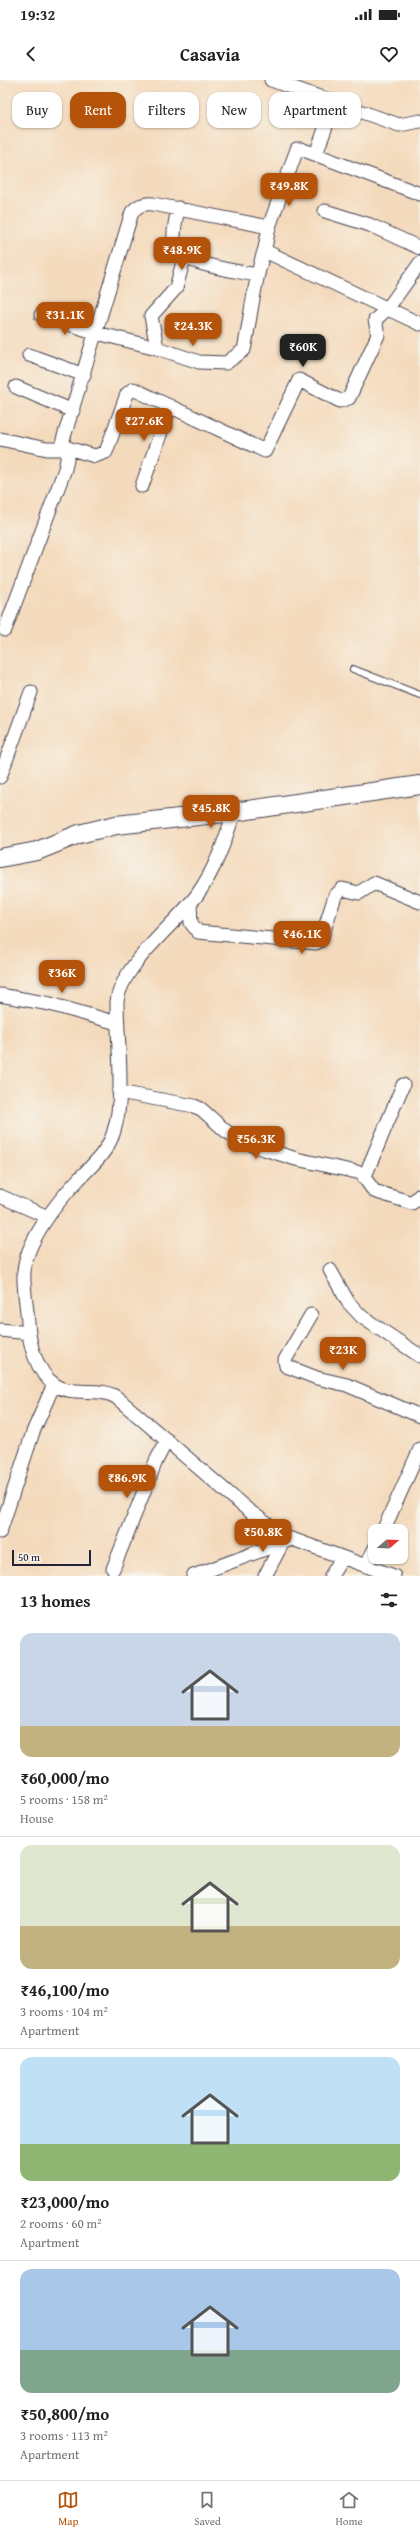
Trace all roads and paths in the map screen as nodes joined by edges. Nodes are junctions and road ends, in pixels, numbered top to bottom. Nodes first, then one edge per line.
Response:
1 (271, 80) edge
2 (302, 92) edge
3 (361, 112) edge
4 (420, 121) edge
5 (325, 128) edge
6 (316, 154) junction
7 (420, 194) edge
8 (178, 208) junction
9 (325, 211) dead end
10 (269, 227) junction
11 (264, 248) junction
12 (420, 248) edge
13 (184, 258) junction
14 (420, 263) edge
15 (256, 275) junction
16 (388, 308) junction
17 (41, 315) dead end
18 (420, 324) edge
19 (97, 333) junction
20 (157, 348) junction
21 (29, 356) dead end
22 (84, 375) junction
23 (16, 387) dead end
24 (170, 406) junction
25 (73, 411) junction
26 (0, 439) edge
27 (68, 449) junction
28 (142, 486) dead end
29 (4, 630) dead end
30 (353, 669) dead end
31 (32, 692) dead end
32 (420, 695) edge
33 (0, 776) edge
34 (420, 785) edge
35 (234, 812) junction
36 (0, 858) edge
37 (420, 902) edge
38 (190, 904) junction
39 (0, 995) edge
40 (117, 1023) junction
41 (403, 1085) dead end
42 (119, 1092) junction
43 (365, 1176) junction
44 (420, 1195) edge
45 (0, 1196) edge
46 (48, 1217) junction
47 (330, 1270) dead end
48 (311, 1315) dead end
49 (0, 1330) edge
50 (29, 1333) junction
51 (420, 1356) edge
52 (54, 1384) junction
53 (420, 1416) edge
54 (167, 1440) junction
55 (420, 1449) edge
56 (386, 1524) edge
57 (0, 1532) edge
58 (286, 1541) junction
59 (342, 1558) junction
60 (368, 1562) edge
61 (366, 1566) junction
62 (113, 1569) dead end
63 (193, 1576) edge
64 (265, 1576) edge
65 (331, 1576) edge
66 (394, 1576) edge

1 - 2 street
3 - 4 street
5 - 6 street
6 - 7 street
6 - 10 street
8 - 10 street
8 - 13 street
8 - 19 street
9 - 12 street
10 - 11 street
11 - 15 street
11 - 16 street
13 - 15 street
13 - 20 street
14 - 16 street
15 - 20 street
16 - 18 street
16 - 24 street
17 - 19 street
19 - 20 street
19 - 22 street
21 - 22 street
22 - 25 street
23 - 25 street
24 - 27 street
24 - 28 street
25 - 27 street
26 - 27 street
27 - 29 street
30 - 32 lane
31 - 33 street
34 - 35 street
35 - 36 street
35 - 38 street
37 - 38 street
38 - 40 street
39 - 40 street
40 - 42 street
41 - 43 street
42 - 43 street
42 - 46 street
43 - 44 street
45 - 46 street
46 - 50 street
47 - 51 street
48 - 53 street
49 - 50 street
50 - 52 street
52 - 54 street
52 - 57 street
54 - 58 street
54 - 62 street
55 - 56 street
58 - 59 street
58 - 63 street
58 - 64 street
59 - 61 street
59 - 65 street
60 - 61 street
61 - 66 street

